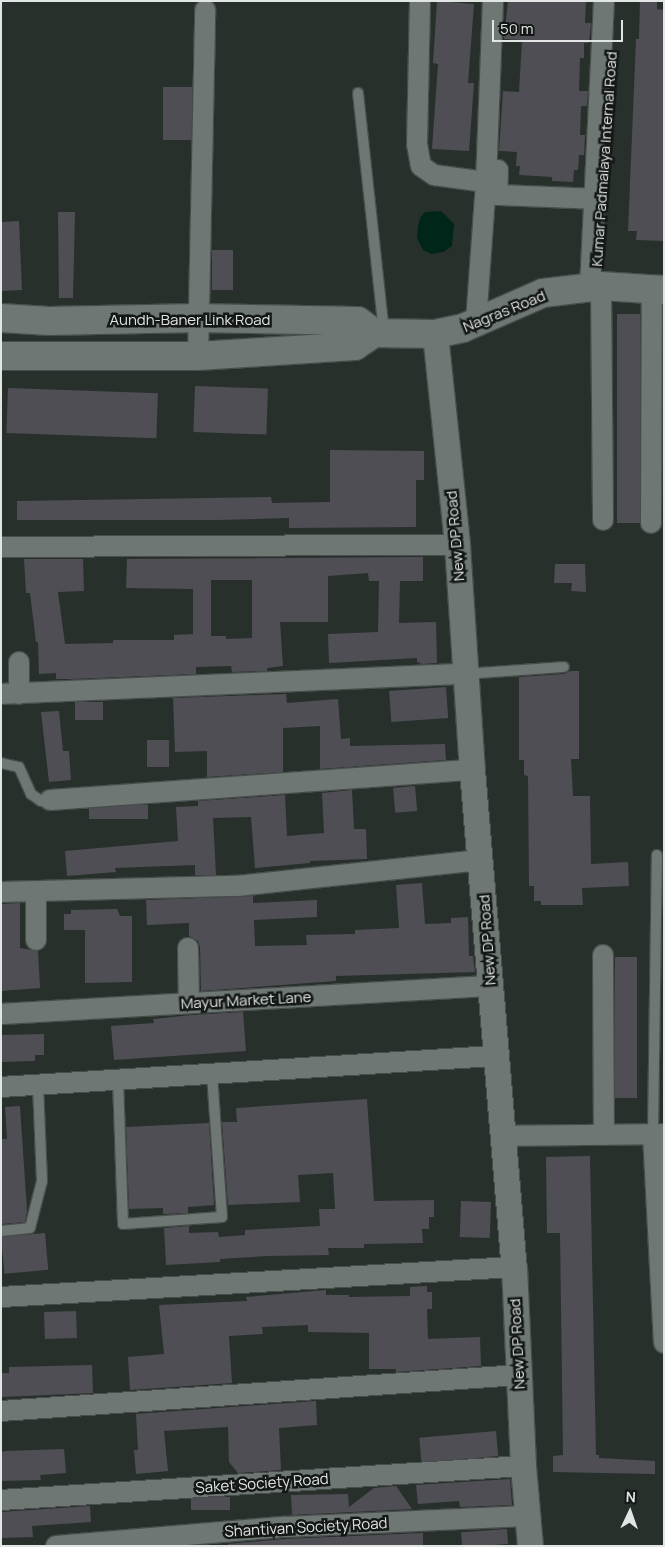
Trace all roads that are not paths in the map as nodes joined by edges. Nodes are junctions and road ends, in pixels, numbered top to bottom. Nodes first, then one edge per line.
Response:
1 (420, 1) edge
2 (493, 1) edge
3 (505, 1) edge
4 (604, 1) edge
5 (615, 1) edge
6 (205, 10) dead end
7 (358, 92) dead end
8 (486, 182) junction
9 (595, 199) junction
10 (596, 287) junction
11 (658, 290) edge
12 (1, 318) edge
13 (197, 318) junction
14 (476, 322) junction
15 (379, 333) junction
16 (435, 334) junction
17 (1, 356) edge
18 (198, 356) junction
19 (603, 520) dead end
20 (651, 523) dead end
21 (457, 545) junction
22 (1, 546) edge
23 (19, 662) dead end
24 (564, 667) dead end
25 (466, 674) junction
26 (10, 694) edge
27 (1, 763) edge
28 (472, 770) junction
29 (50, 800) joint
30 (657, 855) dead end
31 (481, 860) junction
32 (1, 892) edge
33 (36, 892) junction
34 (36, 940) dead end
35 (188, 948) dead end
36 (603, 955) dead end
37 (491, 986) junction
38 (189, 1003) junction
39 (1, 1014) edge
40 (496, 1056) junction
41 (212, 1074) junction
42 (118, 1080) junction
43 (38, 1085) junction
44 (1, 1088) edge
45 (659, 1134) edge
46 (604, 1135) junction
47 (503, 1136) junction
48 (1, 1231) edge
49 (514, 1267) junction
50 (1, 1297) edge
51 (664, 1343) edge
52 (518, 1375) junction
53 (1, 1411) edge
54 (522, 1466) junction
55 (1, 1500) edge
56 (527, 1516) junction
57 (56, 1546) edge
58 (530, 1546) edge

1 - 8 street
2 - 8 street
3 - 9 street
4 - 9 street
5 - 10 street, Kumar Padmalaya Internal Road
6 - 13 street
7 - 15 lane
8 - 14 street
9 - 10 street
10 - 11 main road, Nagras Road
10 - 14 main road, Nagras Road
10 - 19 street
11 - 20 street
12 - 13 main road, Aundh-Baner Link Road
13 - 15 main road, Aundh-Baner Link Road
13 - 18 street
14 - 16 main road, Nagras Road
15 - 16 main road, Aundh-Baner Link Road
15 - 18 main road, Aundh-Baner Link Road
16 - 21 street, New DP Road
17 - 18 main road, Aundh-Baner Link Road
21 - 22 street
21 - 25 street, New DP Road
23 - 26 street
24 - 25 lane
25 - 26 street
25 - 28 street, New DP Road
27 - 29 lane
28 - 29 street
28 - 31 street, New DP Road
30 - 45 lane
31 - 33 street
31 - 37 street, New DP Road
32 - 33 street
33 - 34 street
35 - 38 street
36 - 46 street
37 - 38 street, Mayur Market Lane
37 - 40 street, New DP Road
38 - 39 street, Mayur Market Lane
40 - 41 street
40 - 47 street, New DP Road
41 - 42 street
41 - 42 lane
42 - 43 street
43 - 44 street
43 - 48 lane
45 - 46 street
45 - 51 street
46 - 47 street
47 - 49 street, New DP Road
49 - 50 street
49 - 52 street, New DP Road
52 - 53 street
52 - 54 street, New DP Road
54 - 55 street, Saket Society Road
54 - 56 street, New DP Road
56 - 57 street, Shantivan Society Road
56 - 58 street, New DP Road

